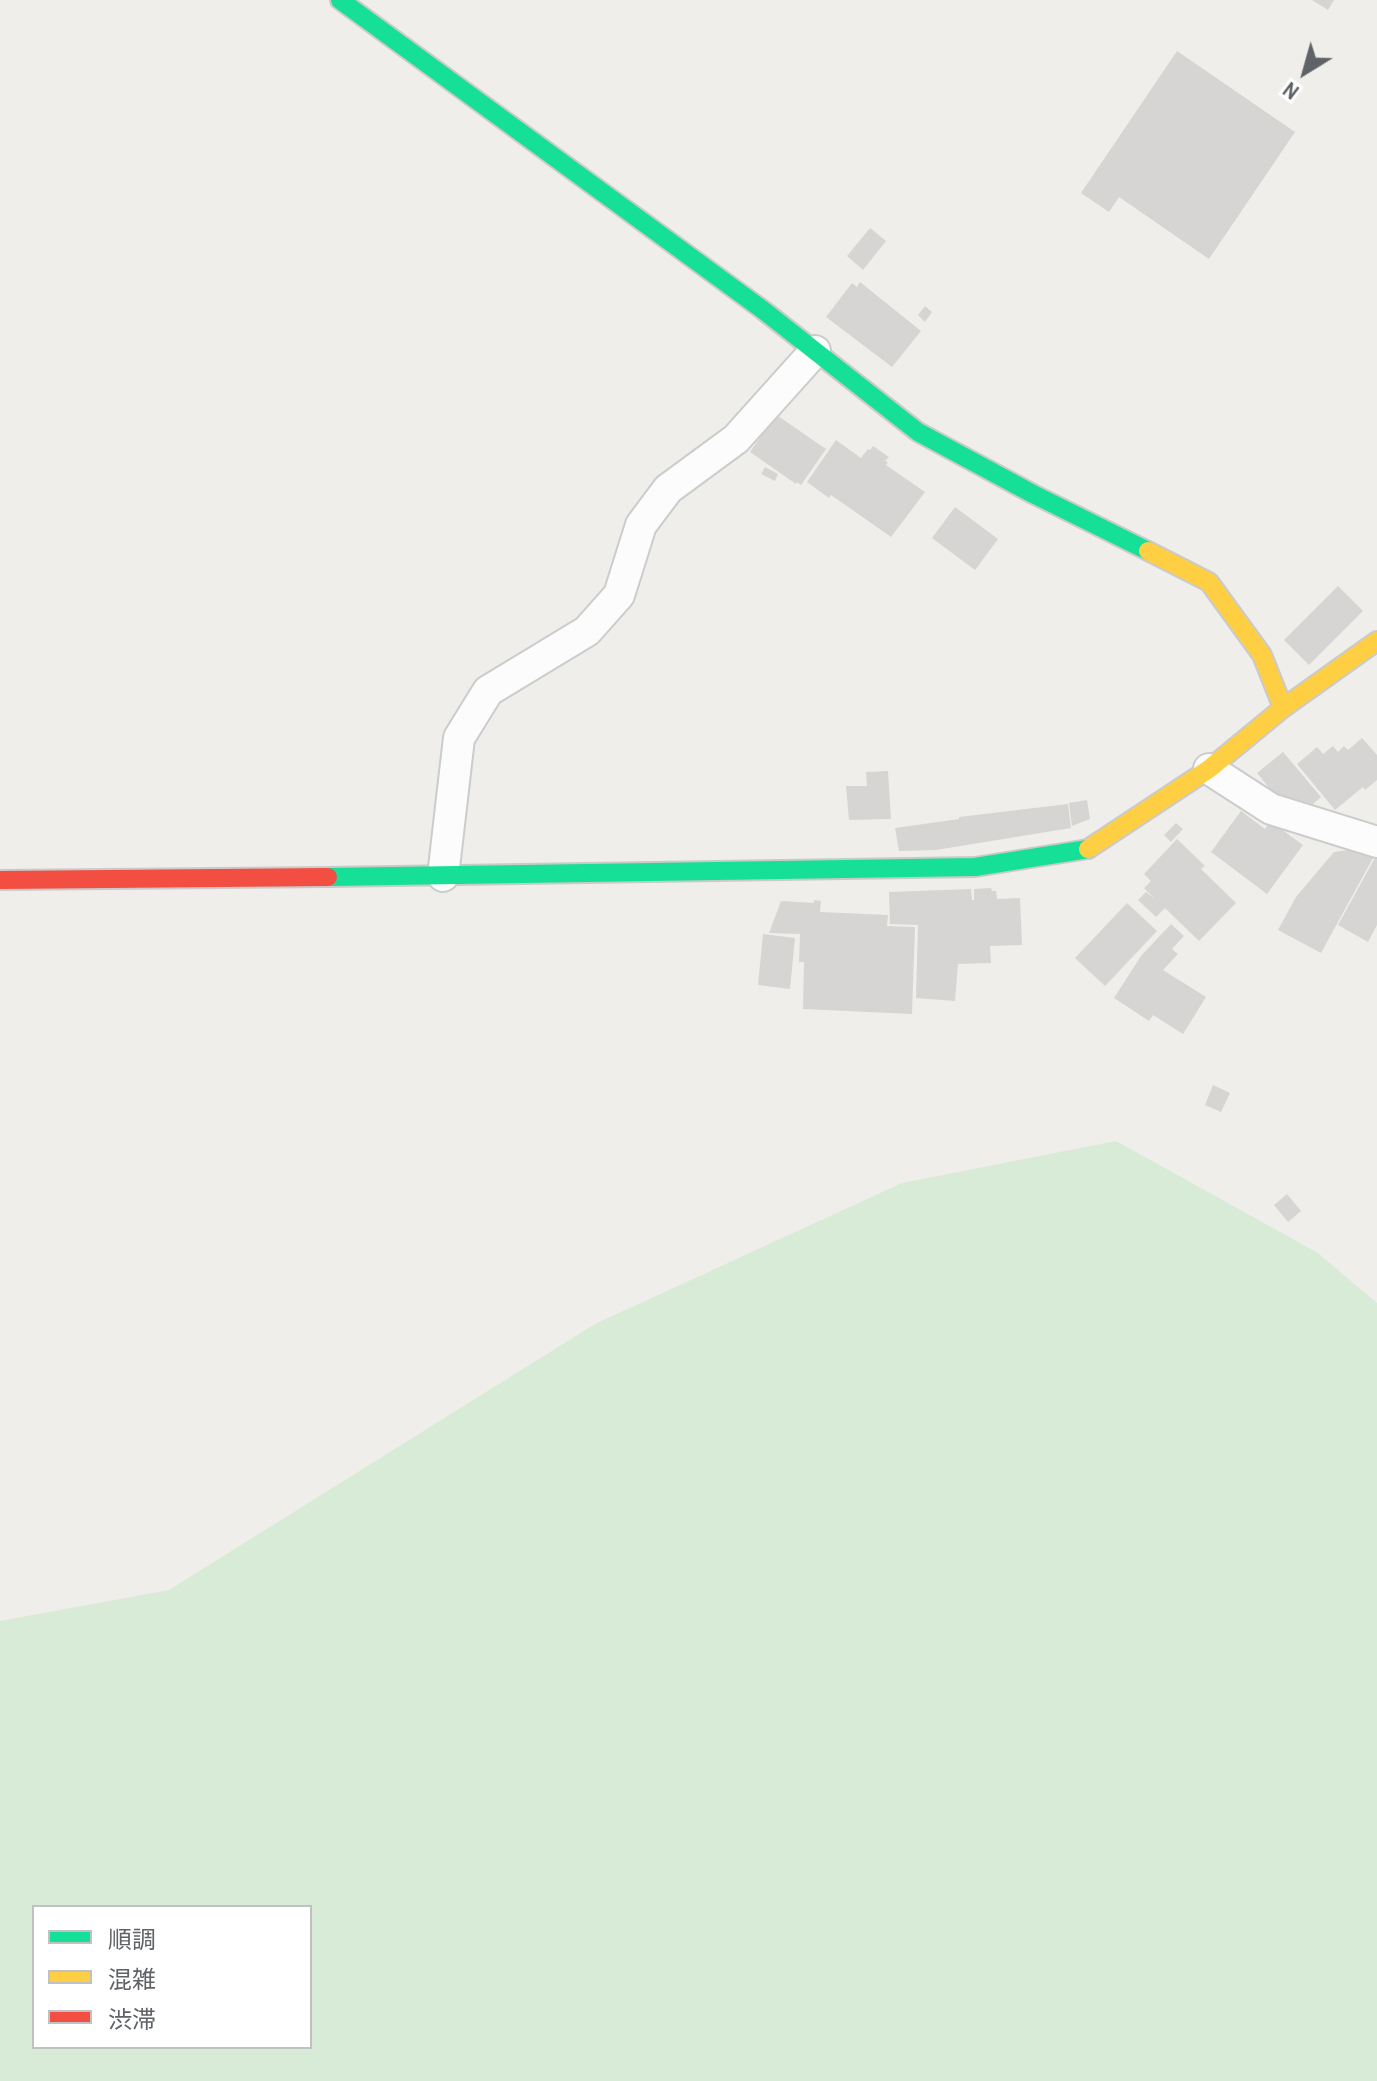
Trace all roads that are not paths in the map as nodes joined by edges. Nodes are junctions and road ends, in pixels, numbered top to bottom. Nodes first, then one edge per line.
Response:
1 (340, 0) edge
2 (815, 351) junction
3 (1377, 641) edge
4 (1283, 708) junction
5 (1209, 769) junction
6 (1377, 842) edge
7 (443, 876) junction
8 (0, 880) edge

1 - 2 street
2 - 4 street
2 - 7 street
3 - 4 street
4 - 5 street
5 - 6 street
5 - 7 street
7 - 8 street

